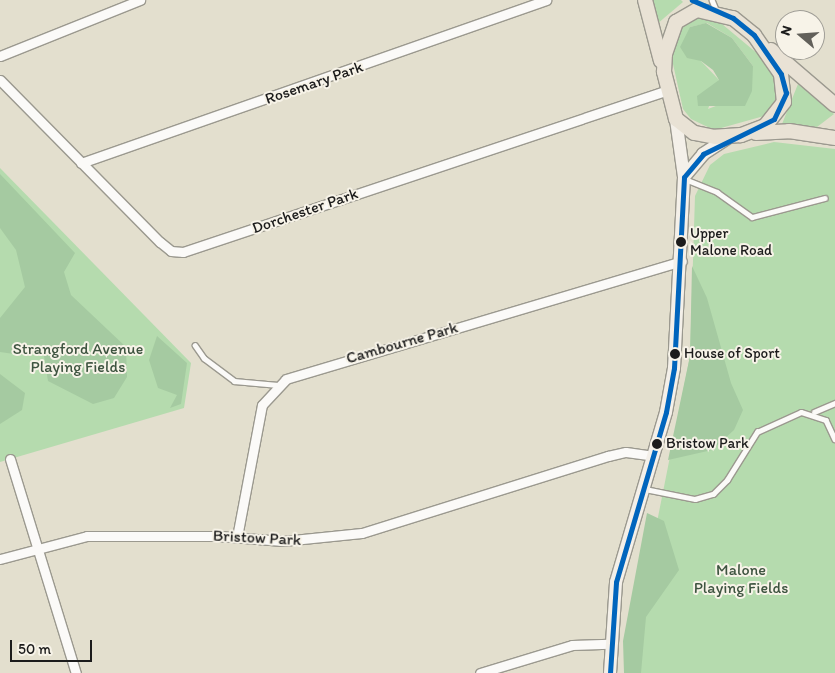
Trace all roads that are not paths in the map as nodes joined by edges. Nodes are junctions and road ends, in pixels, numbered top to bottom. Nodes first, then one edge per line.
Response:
1 (140, 0) edge
2 (546, 0) edge
3 (645, 0) edge
4 (692, 0) edge
5 (707, 4) edge
6 (754, 35) junction
7 (0, 56) edge
8 (664, 72) junction
9 (0, 80) edge
10 (668, 90) junction
11 (835, 105) edge
12 (676, 119) junction
13 (736, 136) junction
14 (835, 138) edge
15 (81, 163) junction
16 (684, 178) junction
17 (825, 198) dead end
18 (682, 261) junction
19 (195, 345) dead end
20 (278, 385) junction
21 (835, 403) edge
22 (814, 412) junction
23 (835, 439) edge
24 (654, 456) junction
25 (10, 459) dead end
26 (643, 489) junction
27 (238, 537) junction
28 (38, 547) junction
29 (0, 559) edge
30 (609, 644) junction
31 (76, 673) edge
32 (480, 673) edge
33 (610, 673) edge

1 - 7 street
2 - 15 street, Rosemary Park
3 - 8 highway
4 - 5 highway
5 - 6 highway
5 - 8 highway
6 - 11 highway
6 - 13 highway
8 - 10 highway
9 - 15 street, Dorchester Park
10 - 12 highway
10 - 15 street, Dorchester Park
12 - 13 highway
12 - 16 main road
13 - 14 highway
13 - 16 main road
16 - 17 lane
16 - 18 main road
18 - 20 street, Cambourne Park
18 - 24 main road
19 - 20 lane
20 - 27 street, Cambourne Park
21 - 22 lane
22 - 23 lane
22 - 26 lane
24 - 26 main road
24 - 27 street, Bristow Park
25 - 28 street
26 - 30 main road
27 - 28 street, Bristow Park
28 - 29 street, Bristow Park
28 - 31 street
30 - 32 street
30 - 33 main road

